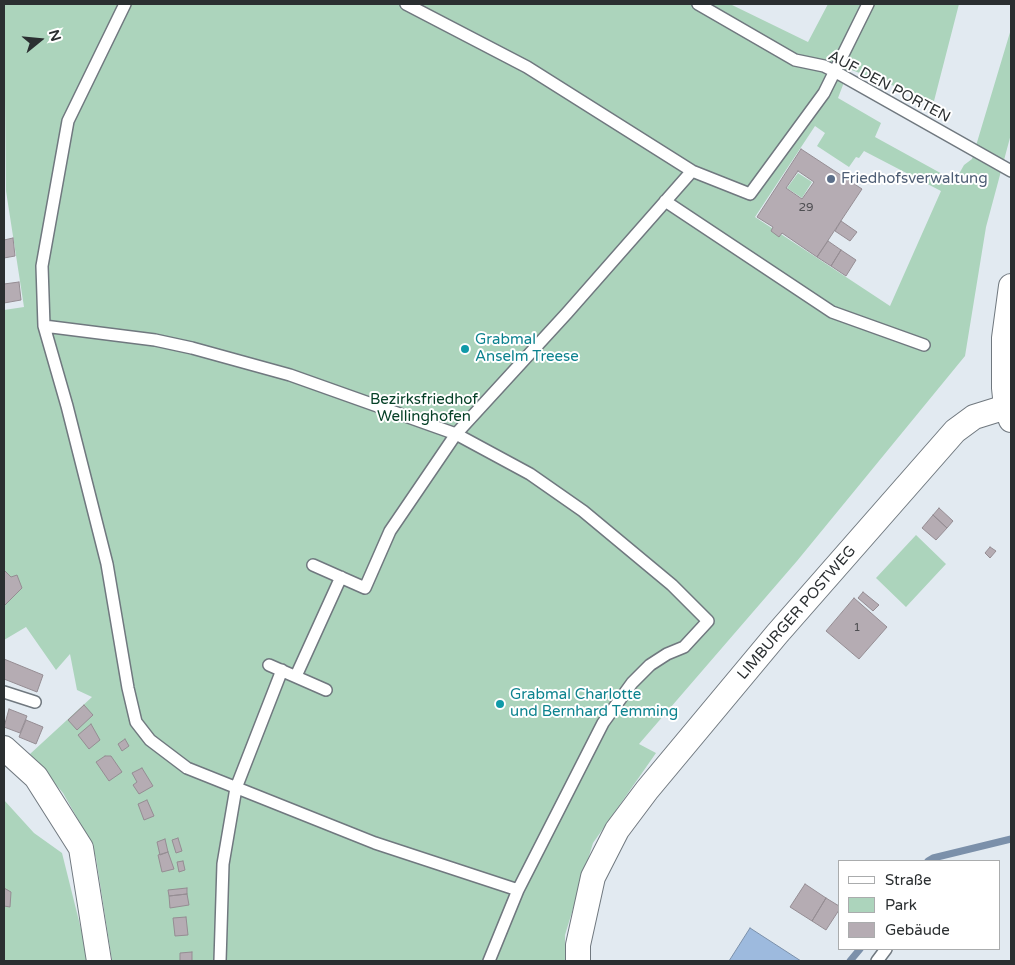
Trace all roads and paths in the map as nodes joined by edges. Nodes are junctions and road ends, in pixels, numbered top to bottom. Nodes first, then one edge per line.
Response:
1 (125, 4) edge
2 (406, 4) edge
3 (698, 4) edge
4 (868, 4) edge
5 (834, 71) junction
6 (692, 171) junction
7 (1011, 171) edge
8 (665, 202) junction
9 (1011, 286) edge
10 (44, 326) junction
11 (924, 345) dead end
12 (1008, 400) edge
13 (456, 434) junction
14 (313, 565) dead end
15 (341, 577) junction
16 (269, 665) dead end
17 (282, 670) junction
18 (296, 676) junction
19 (326, 690) dead end
20 (4, 692) edge
21 (35, 702) dead end
22 (4, 748) edge
23 (236, 788) junction
24 (518, 890) junction
25 (885, 950) edge
26 (98, 961) edge
27 (220, 961) edge
28 (489, 961) edge
29 (578, 961) edge
30 (877, 961) edge

1 - 10 lane
2 - 6 lane
3 - 5 lane, AUF DEN PORTEN
4 - 5 lane
5 - 6 lane
5 - 7 lane, AUF DEN PORTEN
6 - 8 lane
8 - 11 lane
8 - 13 lane
9 - 12 street, LIMBURGER POSTWEG
10 - 13 lane
10 - 23 lane
12 - 29 street, LIMBURGER POSTWEG
13 - 15 lane
13 - 24 lane
14 - 15 lane
15 - 18 lane
16 - 17 lane
17 - 18 lane
17 - 23 lane
18 - 19 lane
20 - 21 lane
22 - 26 street
23 - 24 lane
23 - 27 lane
24 - 28 lane
25 - 30 lane

